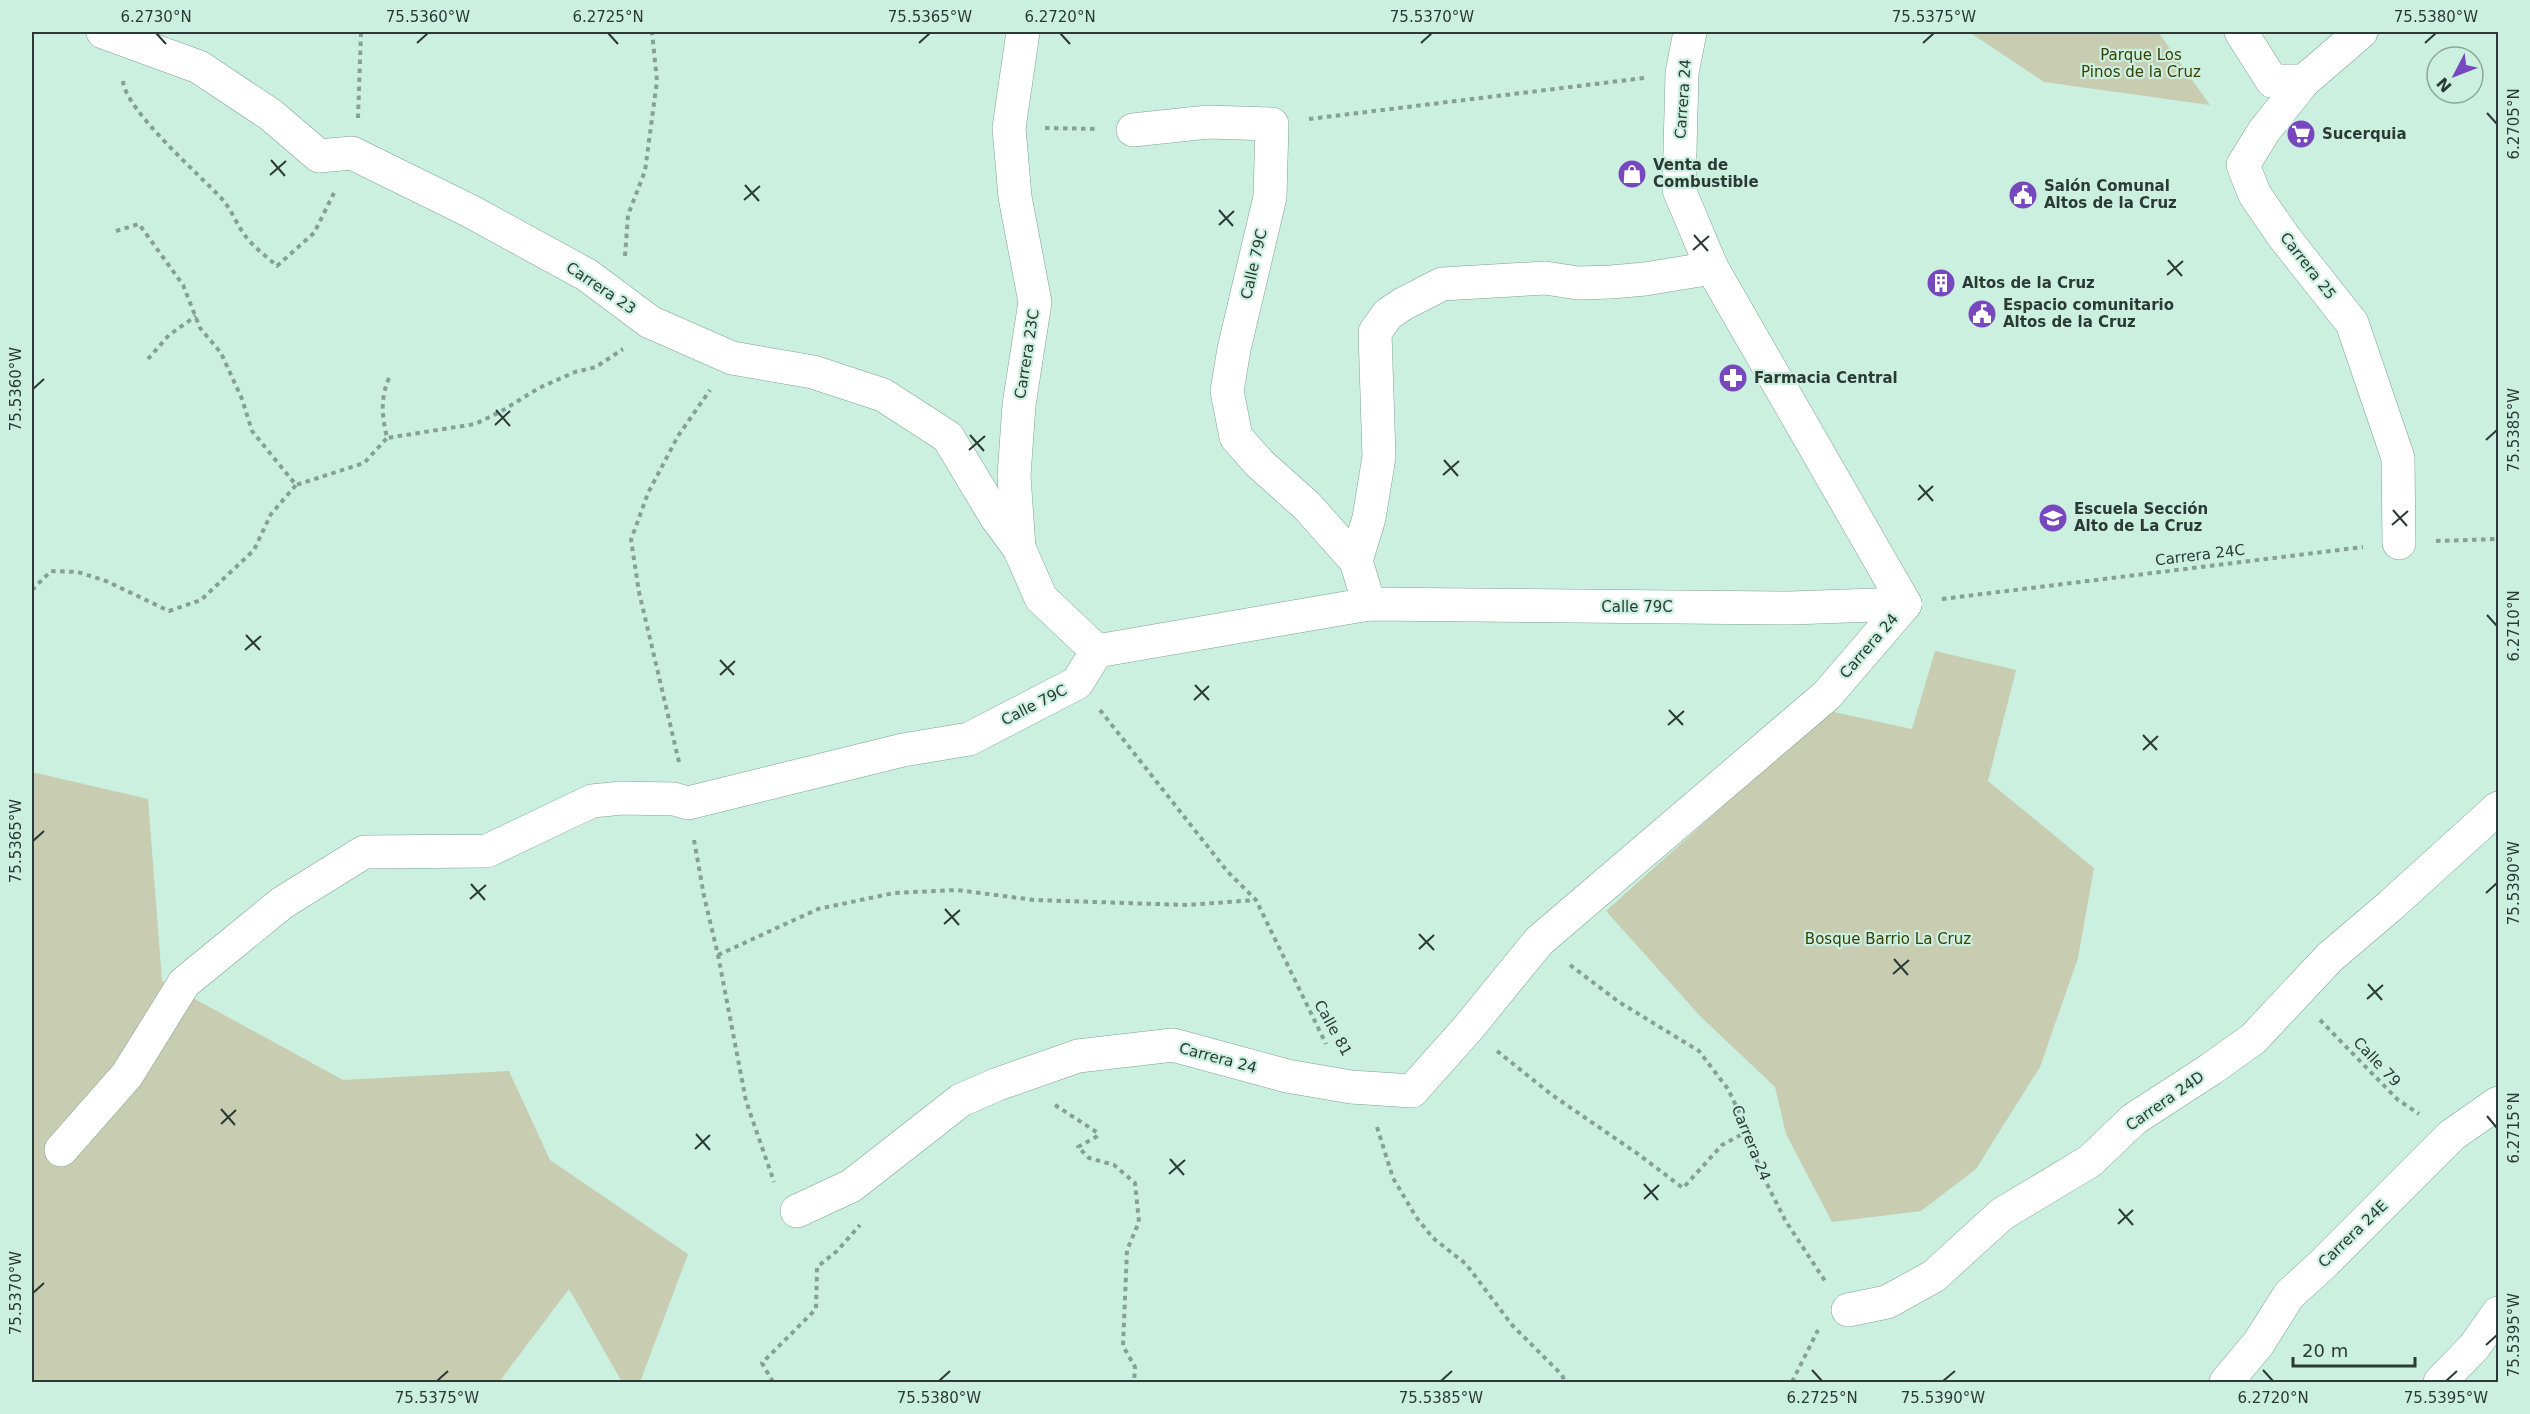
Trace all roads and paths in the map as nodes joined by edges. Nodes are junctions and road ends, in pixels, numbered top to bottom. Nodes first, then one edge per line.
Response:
1 (361, 32) edge
2 (652, 32) edge
3 (1023, 32) edge
4 (1690, 32) edge
5 (2241, 32) edge
6 (2361, 32) edge
7 (112, 34) edge
8 (1682, 73) junction
9 (2304, 81) junction
10 (1272, 124) junction
11 (1008, 128) junction
12 (1134, 130) joint
13 (352, 153) junction
14 (116, 231) dead end
15 (625, 262) dead end
16 (1712, 268) junction
17 (196, 316) junction
18 (650, 322) junction
19 (148, 359) dead end
20 (389, 378) dead end
21 (387, 438) junction
22 (296, 485) junction
23 (2499, 539) edge
24 (2399, 543) junction
25 (1019, 548) junction
26 (1356, 561) junction
27 (32, 590) edge
28 (1369, 604) junction
29 (1905, 604) junction
30 (1097, 651) junction
31 (1077, 683) junction
32 (2499, 808) edge
33 (1256, 900) junction
34 (1539, 940) junction
35 (718, 955) dead end
36 (2294, 995) junction
37 (1469, 1027) junction
38 (998, 1084) junction
39 (1352, 1087) junction
40 (2499, 1103) edge
41 (1748, 1131) junction
42 (2452, 1135) junction
43 (61, 1150) dead end
44 (796, 1211) dead end
45 (865, 1220) dead end
46 (1848, 1310) junction
47 (2499, 1313) edge
48 (773, 1383) edge
49 (1134, 1383) edge
50 (1565, 1383) edge
51 (1792, 1383) edge
52 (2226, 1383) edge
53 (2440, 1383) edge

1 - 13 path
2 - 15 path
3 - 11 street, Carrera 23C
4 - 8 street, Carrera 24
5 - 9 street
6 - 9 street, Carrera 25
7 - 13 street
7 - 13 path
8 - 10 path
8 - 16 street, Carrera 24
9 - 24 street, Carrera 25
10 - 12 street
10 - 26 street, Calle 79C
11 - 12 path
11 - 25 street, Carrera 23C
13 - 18 street, Carrera 23
14 - 17 path
16 - 26 street
16 - 29 street, Carrera 24
17 - 19 path
17 - 22 path
18 - 21 path
18 - 25 street, Carrera 23
20 - 21 path
21 - 22 path
22 - 27 path
23 - 24 path, Carrera 24C
24 - 29 path, Carrera 24C
25 - 30 street, Carrera 23C
26 - 28 street, Calle 79C
28 - 29 street, Calle 79C
28 - 30 street, Calle 79C
29 - 34 street, Carrera 24
30 - 31 street, Calle 79C
31 - 33 path, Calle 81
31 - 43 street, Calle 79C
32 - 36 street, Carrera 24D
33 - 35 path
33 - 39 path, Calle 81
34 - 37 street, Carrera 24
34 - 41 path, Carrera 24
36 - 42 path, Calle 79
36 - 46 street, Carrera 24D
37 - 39 street, Carrera 24
37 - 41 path
38 - 39 street, Carrera 24
38 - 44 street, Carrera 24
38 - 49 path
39 - 50 path, Calle 81
40 - 42 street, Carrera 24E
41 - 46 path, Carrera 24
42 - 52 street, Carrera 24E
45 - 48 path
46 - 51 path
47 - 53 street

